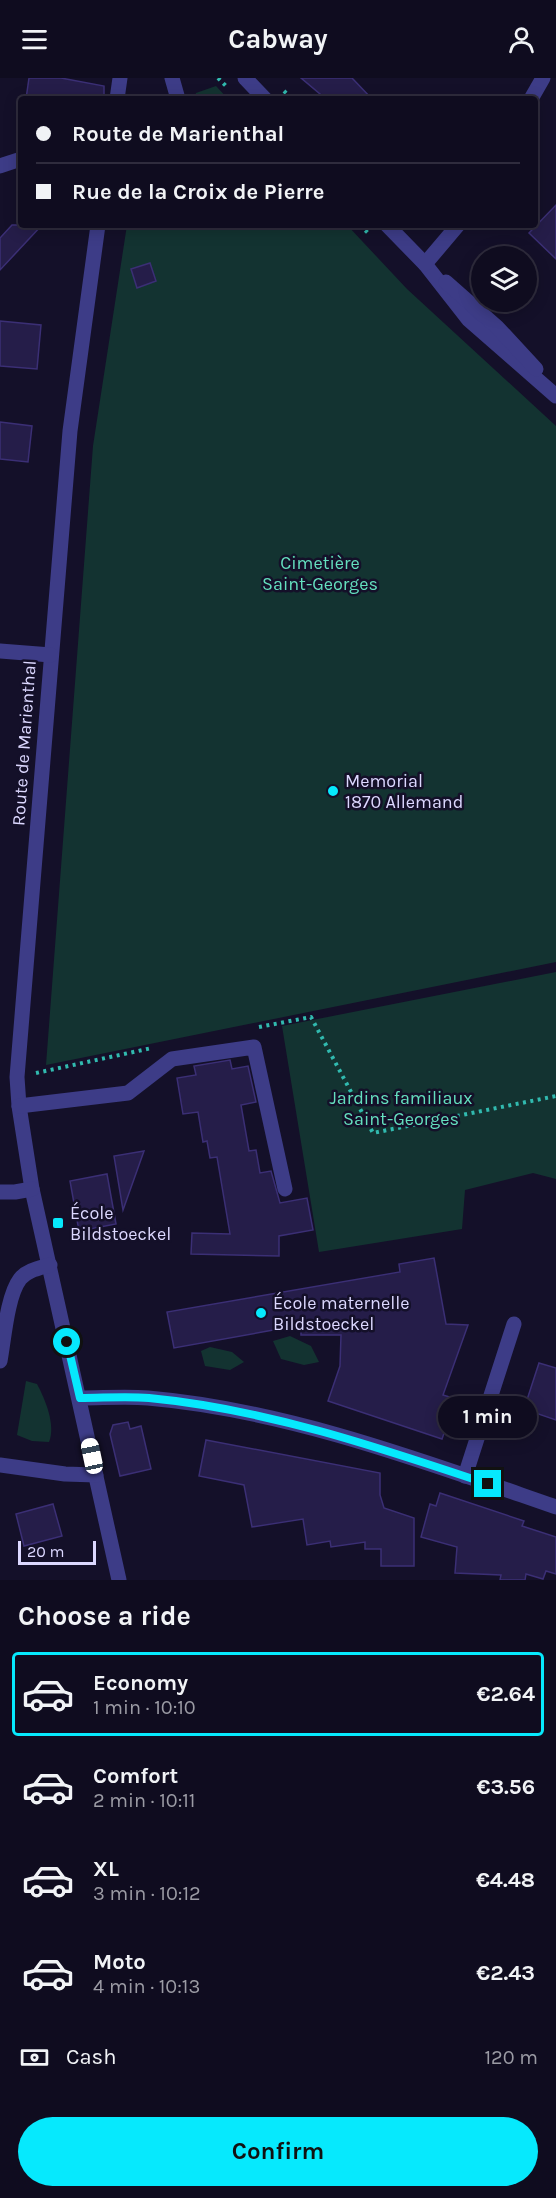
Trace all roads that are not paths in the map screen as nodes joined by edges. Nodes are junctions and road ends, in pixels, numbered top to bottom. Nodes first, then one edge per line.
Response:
1 (120, 78) edge
2 (172, 78) edge
3 (245, 78) edge
4 (547, 81) edge
5 (117, 96) edge
6 (177, 96) edge
7 (262, 96) edge
8 (534, 96) edge
9 (18, 160) edge
10 (0, 166) edge
11 (98, 228) edge
12 (390, 228) edge
13 (455, 228) edge
14 (425, 264) junction
15 (556, 390) edge
16 (556, 396) edge
17 (0, 651) edge
18 (51, 655) junction
19 (19, 1106) junction
20 (32, 1189) junction
21 (285, 1189) dead end
22 (0, 1192) edge
23 (50, 1265) junction
24 (514, 1324) dead end
25 (0, 1361) edge
26 (80, 1398) junction
27 (0, 1465) edge
28 (96, 1475) junction
29 (465, 1476) junction
30 (556, 1507) edge
31 (119, 1580) edge

1 - 5 street
2 - 6 street
3 - 7 street
4 - 8 street
9 - 10 street
11 - 18 street, Route de Marienthal
12 - 14 street
13 - 14 street
14 - 15 street
14 - 16 street
17 - 18 street
18 - 19 street, Route de Marienthal
19 - 20 street, Route de Marienthal
19 - 21 street
20 - 22 street
20 - 23 street, Route de Marienthal
23 - 25 street
23 - 26 street, Route de Marienthal
24 - 29 street
26 - 28 street, Route de Marienthal
26 - 29 street
27 - 28 street
28 - 31 street, Route de Marienthal
29 - 30 street

